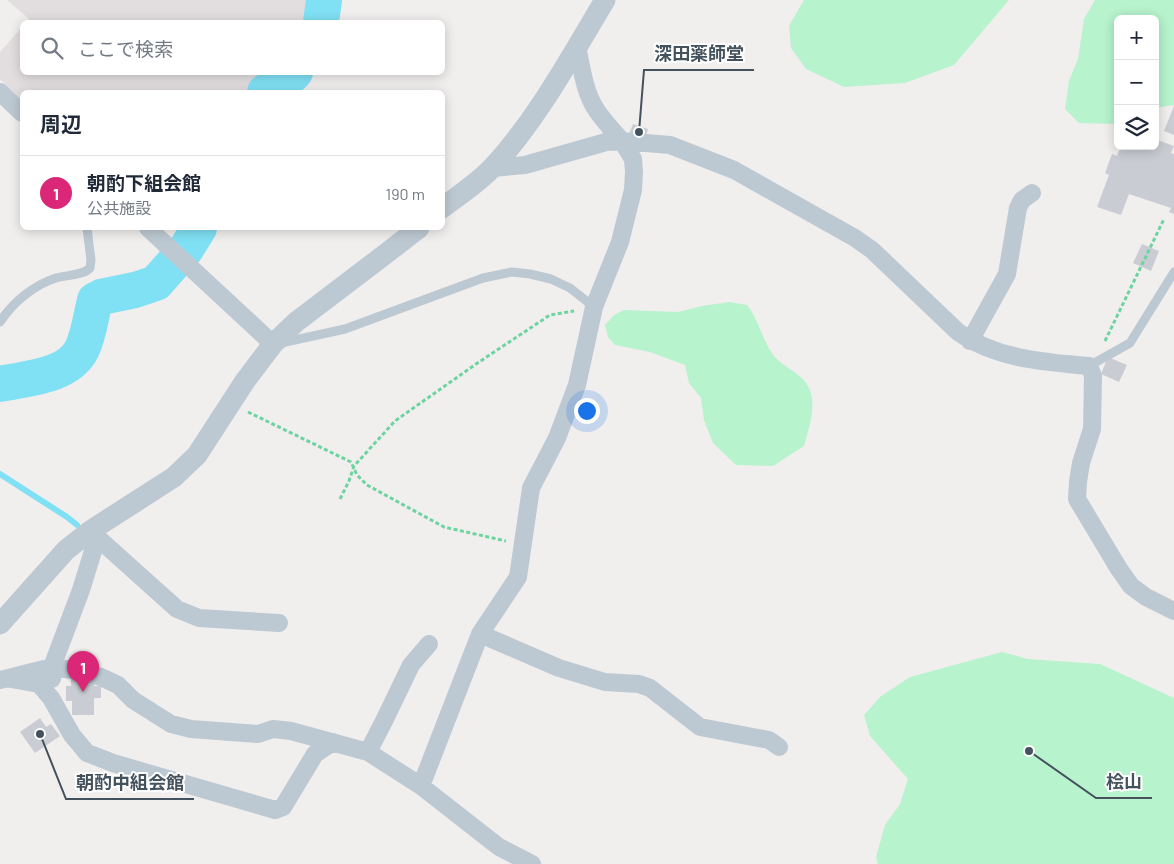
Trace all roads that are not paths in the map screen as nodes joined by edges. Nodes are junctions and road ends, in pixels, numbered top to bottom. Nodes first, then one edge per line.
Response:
1 (604, 0) edge
2 (577, 47) junction
3 (0, 92) edge
4 (20, 111) edge
5 (622, 141) junction
6 (492, 168) junction
7 (1032, 193) dead end
8 (445, 206) edge
9 (87, 230) edge
10 (150, 230) edge
11 (416, 230) edge
12 (1174, 272) edge
13 (594, 307) junction
14 (0, 322) edge
15 (970, 341) junction
16 (273, 344) junction
17 (1089, 366) junction
18 (90, 532) junction
19 (1174, 611) edge
20 (278, 623) dead end
21 (0, 624) edge
22 (480, 634) junction
23 (429, 644) dead end
24 (52, 667) junction
25 (3, 680) edge
26 (51, 698) junction
27 (333, 742) junction
28 (779, 747) dead end
29 (368, 752) junction
30 (421, 786) junction
31 (532, 864) edge

1 - 2 street
2 - 5 street
2 - 6 street
3 - 4 street
5 - 6 street
5 - 13 street
5 - 15 street
6 - 8 street
7 - 15 street
9 - 14 lane
10 - 16 street
11 - 16 street
12 - 17 lane
13 - 16 lane
13 - 22 street
15 - 17 street
16 - 18 street
17 - 19 street
18 - 20 street
18 - 21 street
18 - 24 street
22 - 28 street
22 - 30 street
23 - 29 street
24 - 25 street
24 - 26 street
24 - 27 street
25 - 26 street
26 - 27 street
27 - 29 street
29 - 30 street
30 - 31 street

